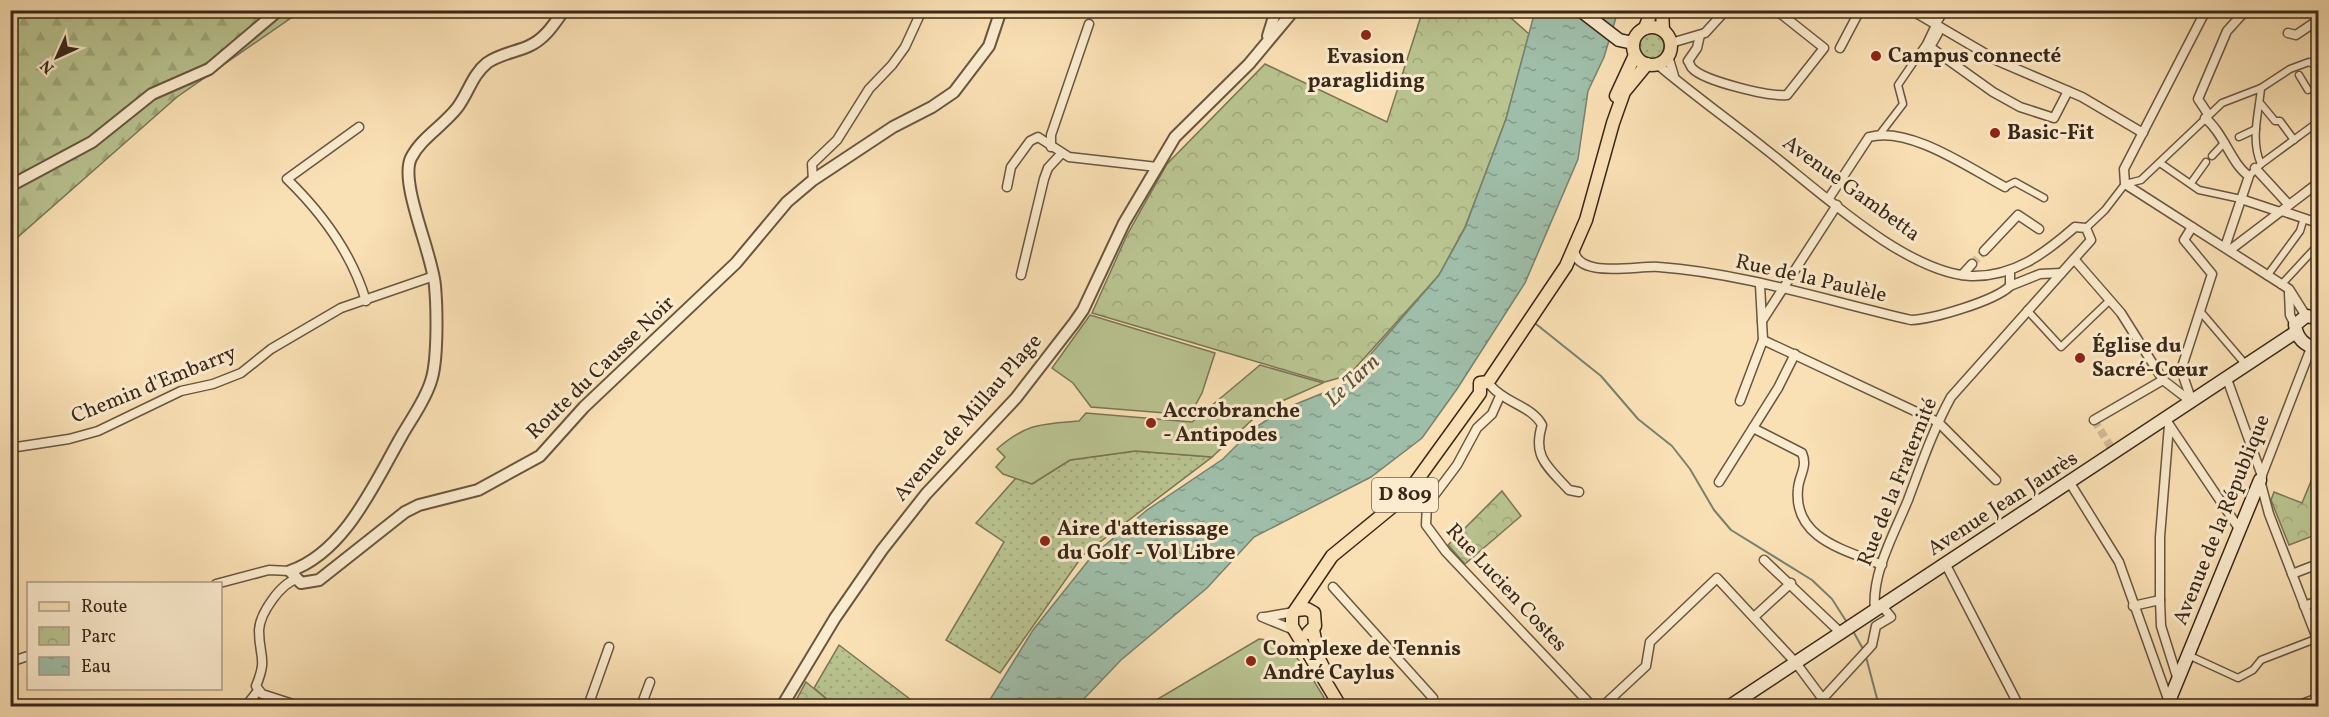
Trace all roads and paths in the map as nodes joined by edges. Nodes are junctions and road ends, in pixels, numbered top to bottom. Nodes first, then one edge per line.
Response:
1 (279, 10) edge
2 (564, 10) edge
3 (922, 10) edge
4 (1000, 10) edge
5 (1276, 10) edge
6 (1294, 10) edge
7 (1580, 10) edge
8 (1652, 10) edge
9 (1662, 10) edge
10 (1726, 10) edge
11 (1776, 10) edge
12 (1860, 10) edge
13 (1911, 10) edge
14 (1944, 10) edge
15 (2206, 10) edge
16 (2246, 10) edge
17 (2318, 20) edge
18 (1089, 24) dead end
19 (1935, 26) junction
20 (1645, 28) junction
21 (1664, 30) junction
22 (2288, 33) dead end
23 (1700, 35) junction
24 (1266, 42) junction
25 (1671, 43) junction
26 (1840, 48) dead end
27 (1634, 49) junction
28 (1668, 56) junction
29 (2319, 62) edge
30 (1652, 64) junction
31 (2299, 75) dead end
32 (1674, 76) junction
33 (2261, 88) junction
34 (2308, 90) dead end
35 (2068, 91) junction
36 (2261, 104) junction
37 (2206, 116) junction
38 (2319, 122) edge
39 (359, 127) dead end
40 (2256, 129) junction
41 (2143, 133) junction
42 (1880, 134) junction
43 (2239, 137) dead end
44 (2294, 140) junction
45 (2225, 142) junction
46 (1051, 147) junction
47 (1061, 154) junction
48 (2212, 156) dead end
49 (2206, 162) dead end
50 (2160, 163) junction
51 (2258, 166) junction
52 (1157, 167) junction
53 (2249, 176) junction
54 (813, 180) junction
55 (2191, 183) junction
56 (2319, 183) edge
57 (2125, 184) junction
58 (10, 186) edge
59 (1007, 187) dead end
60 (2005, 187) joint
61 (1829, 198) junction
62 (2044, 198) dead end
63 (2241, 199) junction
64 (1837, 205) junction
65 (2283, 210) junction
66 (2304, 218) junction
67 (2319, 223) edge
68 (2192, 227) junction
69 (2086, 228) junction
70 (2039, 229) dead end
71 (2319, 245) edge
72 (1574, 246) junction
73 (2227, 249) junction
74 (1984, 251) tunnel mouth
75 (2074, 259) junction
76 (1582, 264) junction
77 (1972, 264) tunnel mouth
78 (1566, 266) junction
79 (2010, 271) junction
80 (2061, 273) junction
81 (1021, 275) dead end
82 (1962, 275) junction
83 (434, 276) junction
84 (2267, 276) junction
85 (1760, 285) junction
86 (2010, 286) junction
87 (1551, 287) junction
88 (2285, 287) junction
89 (1782, 290) junction
90 (2110, 300) junction
91 (366, 301) junction
92 (2027, 310) junction
93 (2200, 312) junction
94 (2312, 317) edge
95 (1762, 321) junction
96 (2296, 328) junction
97 (1763, 340) junction
98 (2315, 348) edge
99 (1795, 354) junction
100 (2247, 365) junction
101 (2227, 379) junction
102 (2163, 381) junction
103 (1490, 390) junction
104 (2189, 400) junction
105 (1740, 401) dead end
106 (2094, 420) dead end
107 (1938, 422) junction
108 (2167, 422) junction
109 (1753, 428) junction
110 (10, 448) edge
111 (2261, 478) junction
112 (1996, 480) dead end
113 (1719, 482) dead end
114 (2070, 483) junction
115 (1579, 492) dead end
116 (2251, 503) junction
117 (2269, 514) junction
118 (2240, 530) junction
119 (1764, 560) dead end
120 (2319, 564) edge
121 (1882, 565) junction
122 (1946, 565) junction
123 (2292, 574) junction
124 (294, 575) junction
125 (222, 582) edge
126 (1314, 582) junction
127 (1791, 583) junction
128 (1334, 587) dead end
129 (2160, 600) junction
130 (2319, 601) edge
131 (2133, 606) junction
132 (2304, 606) junction
133 (1878, 608) junction
134 (1311, 610) junction
135 (1295, 611) junction
136 (1754, 617) junction
137 (1313, 630) junction
138 (1296, 631) junction
139 (1841, 633) junction
140 (2318, 640) edge
141 (609, 647) dead end
142 (2188, 655) junction
143 (27, 656) edge
144 (10, 662) edge
145 (1796, 663) junction
146 (2178, 680) junction
147 (650, 682) dead end
148 (257, 692) junction
149 (1433, 698) dead end
150 (2319, 698) edge
151 (1826, 703) edge
152 (2168, 704) edge
153 (246, 706) edge
154 (298, 706) edge
155 (588, 706) edge
156 (641, 706) edge
157 (782, 706) edge
158 (1340, 706) edge
159 (1347, 706) edge
160 (1592, 706) edge
161 (1603, 706) edge
162 (1730, 706) edge
163 (1816, 706) edge
164 (2019, 706) edge
165 (2296, 706) edge

1 - 58 street
2 - 83 street
3 - 54 street
4 - 54 street, Route du Causse Noir
5 - 24 street, Avenue de Millau Plage
6 - 24 street, Avenue de Millau Plage
7 - 27 main road
8 - 20 main road
9 - 21 main road
10 - 23 street
11 - 23 street
12 - 26 street
13 - 19 street
14 - 19 street
15 - 41 street
16 - 37 street
17 - 22 street
18 - 46 street
19 - 35 street
19 - 35 street
19 - 42 street
20 - 21 main road
20 - 27 main road
21 - 25 main road
23 - 25 street
24 - 52 street, Avenue de Millau Plage
25 - 28 main road
27 - 30 main road
27 - 87 main road, D 809
28 - 30 main road
28 - 32 street
29 - 33 street
30 - 32 street, Avenue Gambetta
30 - 72 main road, D 809
31 - 34 street
32 - 61 street, Avenue Gambetta
33 - 36 street
33 - 37 street
35 - 41 street
36 - 40 street
36 - 44 street
37 - 45 street
37 - 50 street
38 - 44 street
39 - 91 street
40 - 43 street
40 - 51 street
41 - 57 street
42 - 60 street
42 - 61 street
44 - 51 street
45 - 48 street
45 - 53 street
46 - 47 street
46 - 59 street
47 - 52 street
47 - 81 street
49 - 55 street
50 - 55 street
50 - 57 street
51 - 53 street
51 - 65 street
52 - 157 street, Avenue de Millau Plage
53 - 63 street
54 - 124 street, Route du Causse Noir
55 - 63 street
56 - 65 street
57 - 68 street
57 - 69 street
60 - 62 street
61 - 64 street, Avenue Gambetta
63 - 65 street
63 - 73 street
64 - 82 street, Avenue Gambetta
64 - 89 street
65 - 66 street
65 - 73 street
66 - 67 street
66 - 84 street
68 - 73 street
68 - 93 street
69 - 75 street, Rue de la Fraternité
69 - 79 street, Avenue Gambetta
70 - 74 street
71 - 88 street
72 - 76 street
72 - 78 main road, D 809
73 - 84 street
75 - 80 street, Rue de la Fraternité
75 - 90 street
76 - 78 street, Rue de la Paulèle
76 - 85 street, Rue de la Paulèle
77 - 82 street
78 - 87 main road, D 809
79 - 82 street, Avenue Gambetta
79 - 86 street
80 - 86 street, Rue de la Paulèle
80 - 92 street, Rue de la Fraternité
83 - 91 street, Chemin d'Embarry
83 - 124 street
84 - 88 street
85 - 89 street, Rue de la Paulèle
85 - 95 street
86 - 89 street, Rue de la Paulèle
87 - 103 main road, D 809
88 - 94 street
88 - 96 street
89 - 95 street
90 - 92 street
90 - 102 street
91 - 110 street, Chemin d'Embarry
92 - 107 street, Rue de la Fraternité
93 - 100 street
93 - 104 street
94 - 96 main road, Avenue Jean Jaurès
95 - 97 street
96 - 98 main road
96 - 100 main road, Avenue Jean Jaurès
97 - 99 street
97 - 105 street
98 - 111 street, Avenue de la République
99 - 107 street
99 - 109 street
100 - 101 main road, Avenue Jean Jaurès
101 - 104 main road, Avenue Jean Jaurès
101 - 111 street
102 - 104 street
102 - 106 street
103 - 115 street
103 - 126 main road, D 809
103 - 160 street, Rue Lucien Costes
104 - 108 main road, Avenue Jean Jaurès
107 - 112 street
107 - 121 street, Rue de la Fraternité
108 - 114 main road, Avenue Jean Jaurès
108 - 118 street
108 - 129 street
109 - 113 street
109 - 121 street
111 - 116 main road, Avenue de la République
111 - 117 street
114 - 122 main road, Avenue Jean Jaurès
114 - 131 street
116 - 117 street
116 - 118 main road, Avenue de la République
117 - 123 street
118 - 142 main road, Avenue de la République
119 - 127 street
120 - 123 street
121 - 133 street, Rue de la Fraternité
122 - 133 main road, Avenue Jean Jaurès
122 - 164 street
123 - 132 street
124 - 125 street
124 - 148 street
126 - 134 main road, D 809
126 - 135 main road, D 809
127 - 136 street
127 - 139 street
128 - 149 street
129 - 131 street
129 - 146 street
130 - 132 street
131 - 152 street
132 - 140 street
133 - 139 main road, Avenue Jean Jaurès
133 - 151 street, Rue de la Fraternité
134 - 135 main road
134 - 137 main road, D 809
135 - 138 main road
135 - 138 street
136 - 145 street
136 - 161 street
137 - 138 main road
137 - 159 main road, D 809
138 - 158 main road
139 - 145 main road, Avenue Jean Jaurès
140 - 142 street
141 - 155 street
142 - 146 main road, Avenue de la République
143 - 144 street
145 - 151 street
145 - 162 main road, Avenue Jean Jaurès
146 - 152 main road, Avenue de la République
147 - 156 street
148 - 153 street
148 - 154 street
150 - 165 street
151 - 163 street

